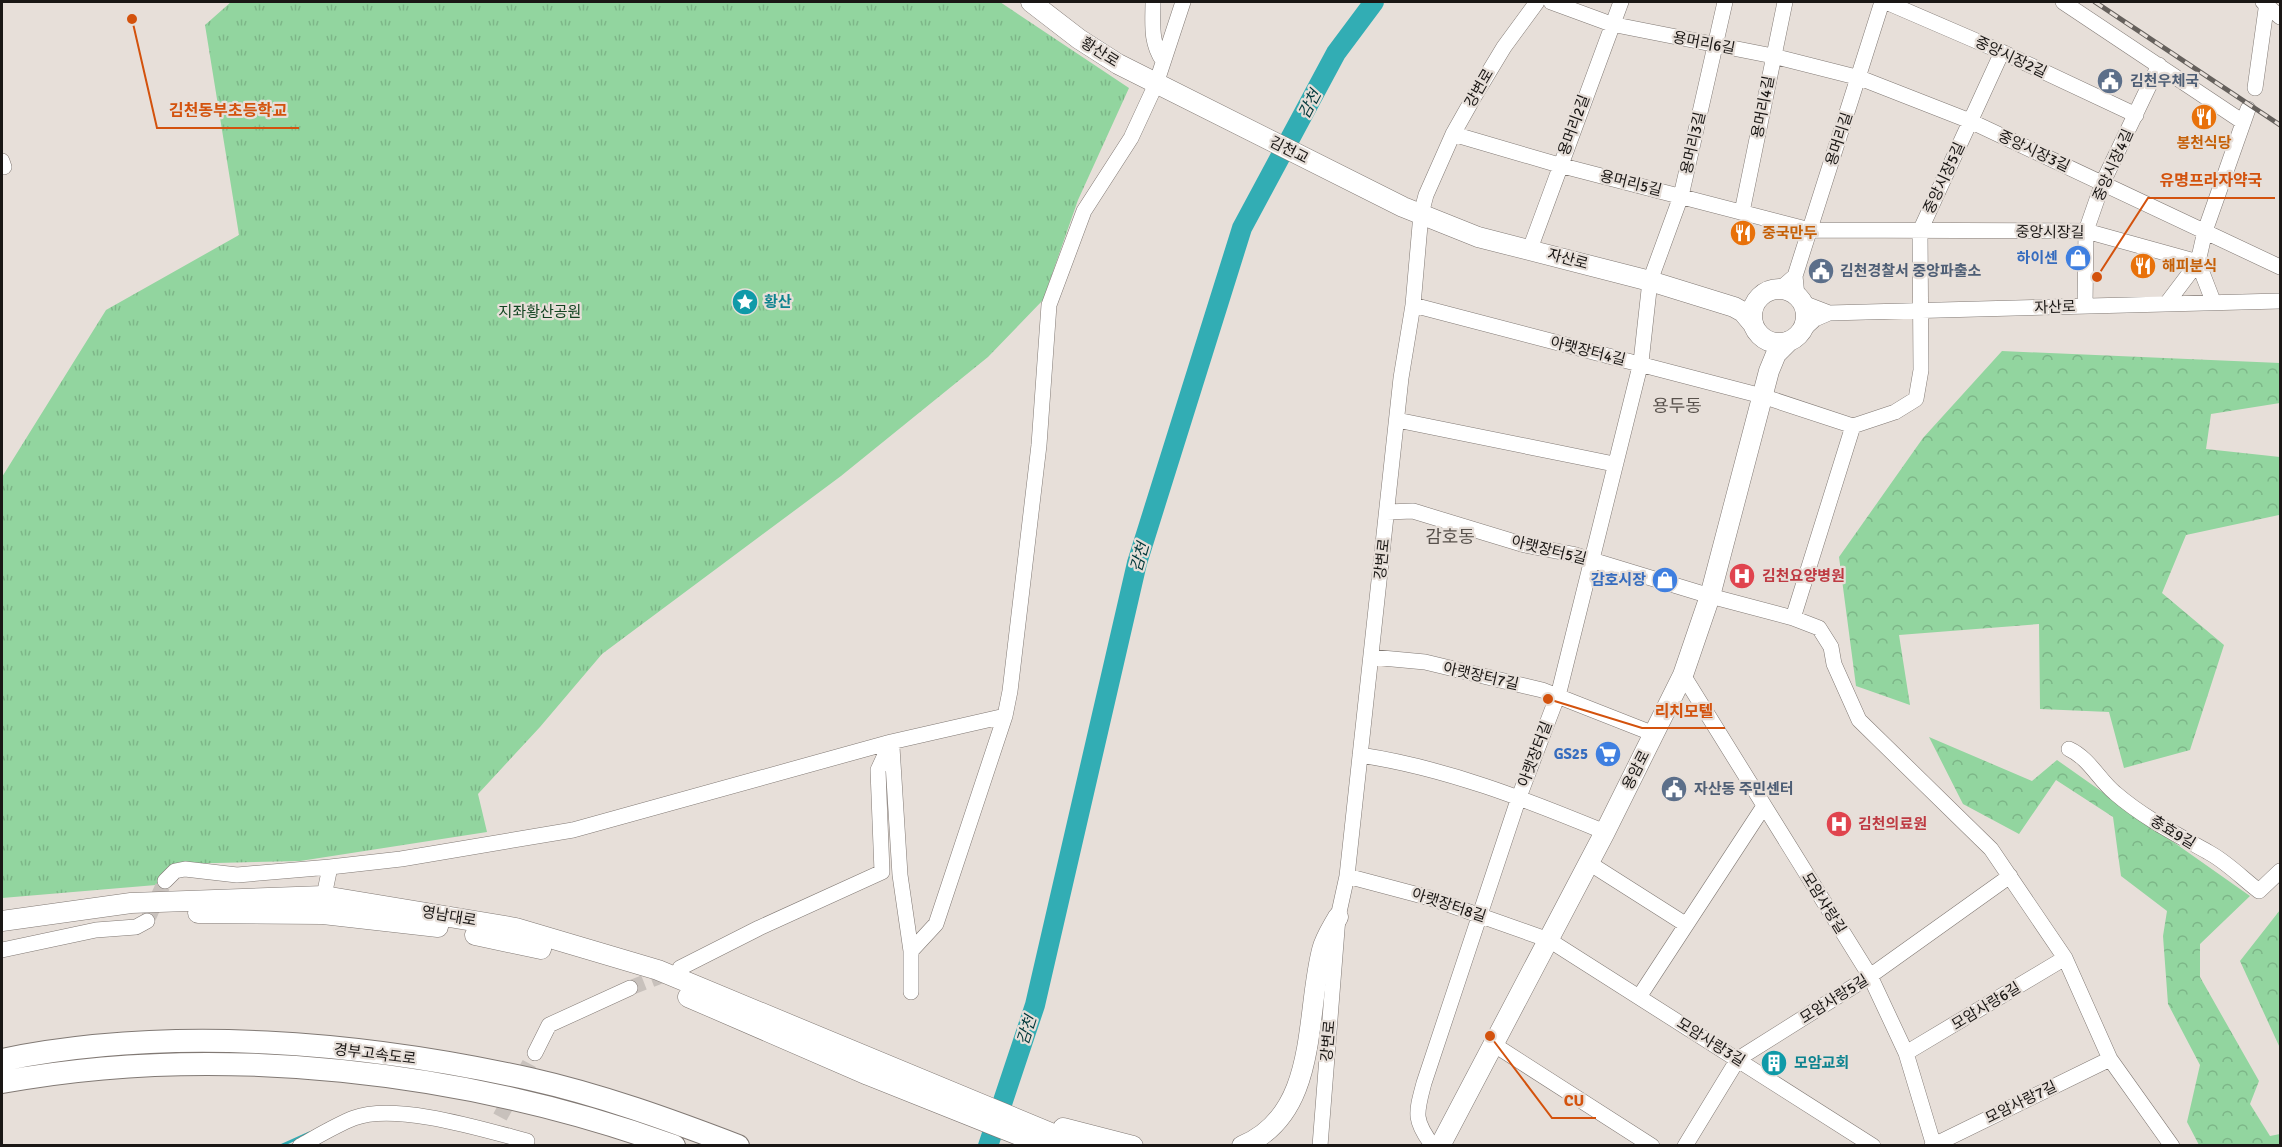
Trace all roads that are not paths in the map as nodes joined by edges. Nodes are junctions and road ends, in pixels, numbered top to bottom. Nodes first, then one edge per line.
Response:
1 (1031, 2) edge
2 (1153, 2) edge
3 (1183, 2) edge
4 (1537, 2) edge
5 (1551, 2) edge
6 (1621, 2) edge
7 (1725, 2) edge
8 (1785, 2) edge
9 (1884, 2) edge
10 (2063, 2) edge
11 (2266, 2) edge
12 (2280, 17) edge
13 (1611, 24) junction
14 (1715, 45) junction
15 (2002, 52) junction
16 (1773, 56) junction
17 (1163, 61) junction
18 (2159, 65) junction
19 (1860, 78) junction
20 (1156, 84) junction
21 (2255, 88) dead end
22 (1175, 93) joint
23 (2136, 116) junction
24 (1970, 121) junction
25 (1453, 134) junction
26 (1559, 165) junction
27 (2103, 182) junction
28 (1681, 196) junction
29 (1412, 211) junction
30 (1742, 212) junction
31 (1810, 230) junction
32 (1920, 231) junction
33 (2086, 231) junction
34 (2205, 231) junction
35 (1530, 249) junction
36 (2198, 262) junction
37 (2280, 267) edge
38 (1650, 281) junction
39 (1794, 291) junction
40 (1757, 299) junction
41 (2213, 301) junction
42 (2280, 301) edge
43 (2167, 303) junction
44 (1413, 305) junction
45 (2085, 306) junction
46 (1734, 307) junction
47 (1921, 312) junction
48 (1829, 313) junction
49 (1758, 331) junction
50 (1796, 336) junction
51 (1641, 364) junction
52 (1769, 371) junction
53 (1762, 396) junction
54 (1397, 420) junction
55 (1853, 426) junction
56 (1614, 464) junction
57 (1387, 512) junction
58 (1591, 559) junction
59 (1710, 596) junction
60 (1793, 618) junction
61 (1371, 657) junction
62 (1683, 675) junction
63 (1558, 696) junction
64 (1005, 716) junction
65 (1654, 734) junction
66 (891, 742) junction
67 (2069, 749) dead end
68 (1360, 755) junction
69 (1519, 797) junction
70 (1764, 806) junction
71 (1605, 832) junction
72 (1589, 863) junction
73 (330, 867) junction
74 (2280, 871) edge
75 (1347, 876) junction
76 (2010, 876) junction
77 (165, 880) tunnel mouth
78 (324, 896) junction
79 (1480, 914) junction
80 (1338, 917) junction
81 (2, 921) edge
82 (147, 921) dead end
83 (1686, 924) junction
84 (2, 933) edge
85 (1549, 940) junction
86 (2, 950) edge
87 (912, 951) junction
88 (2065, 958) junction
89 (680, 968) tunnel mouth
90 (1870, 976) junction
91 (630, 988) tunnel mouth
92 (911, 992) dead end
93 (1639, 997) junction
94 (1493, 1044) junction
95 (535, 1053) tunnel mouth
96 (1906, 1053) junction
97 (1738, 1059) junction
98 (2110, 1059) junction
99 (2, 1060) edge
100 (871, 1067) junction
101 (2, 1083) edge
102 (500, 1117) tunnel mouth
103 (1004, 1121) junction
104 (497, 1133) junction
105 (527, 1141) dead end
106 (1933, 1145) edge
107 (300, 1146) edge
108 (674, 1146) edge
109 (738, 1146) edge
110 (1039, 1146) edge
111 (1046, 1146) edge
112 (1082, 1146) edge
113 (1133, 1146) edge
114 (1242, 1146) edge
115 (1320, 1146) edge
116 (1433, 1146) edge
117 (1440, 1146) edge
118 (1652, 1146) edge
119 (1685, 1146) edge
120 (1873, 1146) edge
121 (2172, 1146) edge

1 - 20 main road, 황산로
2 - 17 street
3 - 17 street
4 - 25 street, 강변로
5 - 13 street, 용머리6길
6 - 13 street, 용머리2길
7 - 14 street, 용머리3길
8 - 16 street, 용머리4길
9 - 15 street, 중앙시장2길
9 - 19 street, 용머리길
10 - 18 street
11 - 12 street
11 - 21 street
13 - 14 street, 용머리6길
13 - 26 street, 용머리2길
14 - 16 street, 용머리6길
14 - 28 street, 용머리3길
15 - 23 street, 중앙시장2길
15 - 24 street, 중앙시장5길
16 - 19 street, 용머리6길
16 - 30 street, 용머리4길
17 - 20 street
18 - 23 street, 중앙시장4길
18 - 34 street
19 - 24 street, 중앙시장3길
19 - 31 street, 용머리길
20 - 22 main road, 황산로
20 - 64 street
22 - 29 main road, 김천교
23 - 27 street, 중앙시장4길
24 - 27 street, 중앙시장3길
24 - 32 street, 중앙시장5길
25 - 26 street, 용머리5길
25 - 29 street, 강변로
26 - 28 street, 용머리5길
26 - 35 street, 용머리2길
27 - 33 street, 중앙시장4길
27 - 34 street, 중앙시장3길
28 - 30 street, 용머리5길
28 - 38 street, 용머리3길
29 - 35 main road, 자산로
29 - 44 street, 강변로
30 - 31 street, 용머리5길
31 - 32 street, 중앙시장길
31 - 39 street, 용머리길
32 - 33 street, 중앙시장길
32 - 47 street, 중앙시장5길
33 - 36 street, 중앙시장길
33 - 45 street, 중앙시장4길
34 - 36 street
34 - 37 street, 중앙시장3길
35 - 38 main road, 자산로
36 - 41 street
36 - 43 street
38 - 46 main road, 자산로
38 - 51 street, 아랫장터길
39 - 40 main road
39 - 48 street
39 - 50 main road
40 - 46 main road
40 - 49 main road
41 - 42 street, 자산로
41 - 43 street, 자산로
43 - 45 street, 자산로
44 - 51 street, 아랫장터4길
44 - 54 street, 강변로
45 - 47 street, 자산로
46 - 49 main road
47 - 48 street, 자산로
47 - 55 street, 중앙시장5길
48 - 50 street
49 - 50 main road
49 - 52 main road
50 - 52 main road
51 - 53 street, 아랫장터4길
51 - 56 street, 아랫장터길
52 - 53 main road, 용암로
53 - 55 street, 아랫장터4길
53 - 59 main road, 용암로
54 - 56 street
54 - 57 street, 강변로
55 - 60 street
56 - 58 street, 아랫장터길
57 - 58 street, 아랫장터5길
57 - 61 street, 강변로
58 - 59 street, 아랫장터5길
58 - 63 street, 아랫장터길
59 - 60 street, 아랫장터5길
59 - 62 main road, 용암로
60 - 76 street, 아랫장터5길
61 - 63 street, 아랫장터7길
61 - 68 street, 강변로
62 - 65 main road, 용암로
62 - 70 street, 모암사랑길
63 - 65 street, 아랫장터7길
63 - 69 street, 아랫장터길
64 - 66 street
64 - 87 street
65 - 71 main road, 용암로
66 - 73 street
66 - 87 street
66 - 89 street
67 - 74 street, 충효9길
68 - 69 street
68 - 75 street, 강변로
69 - 71 street
69 - 79 street, 아랫장터길
70 - 83 street
70 - 90 street, 모암사랑길
71 - 72 main road, 용암로
72 - 83 street
72 - 85 main road, 용암로
73 - 77 street
73 - 78 street
75 - 79 street, 아랫장터8길
75 - 80 street, 강변로
76 - 88 street, 아랫장터5길
76 - 90 street, 모암사랑5길
78 - 81 main road, 영남대로
78 - 100 main road, 영남대로
79 - 85 street, 아랫장터8길
79 - 116 street, 아랫장터길
80 - 114 main road
80 - 115 street, 강변로
82 - 86 street
83 - 93 street
84 - 100 main road, 영남대로
85 - 93 street, 모암사랑3길
85 - 94 main road, 용암로
87 - 92 street
88 - 96 street, 모암사랑6길
88 - 98 street, 아랫장터5길
90 - 96 street, 모암사랑길
90 - 97 street, 모암사랑5길
91 - 95 street
93 - 97 street, 모암사랑3길
94 - 117 main road, 용암로
94 - 118 street
96 - 106 street, 모암사랑길
97 - 119 street, 모암사랑5길
97 - 120 street, 모암사랑3길
98 - 106 street, 모암사랑7길
98 - 121 street, 아랫장터5길
99 - 109 highway, 경부고속도로
100 - 103 main road
101 - 108 highway, 경부고속도로
102 - 104 street
103 - 110 main road
103 - 111 main road
103 - 112 main road
103 - 113 main road
104 - 105 street
104 - 107 street

